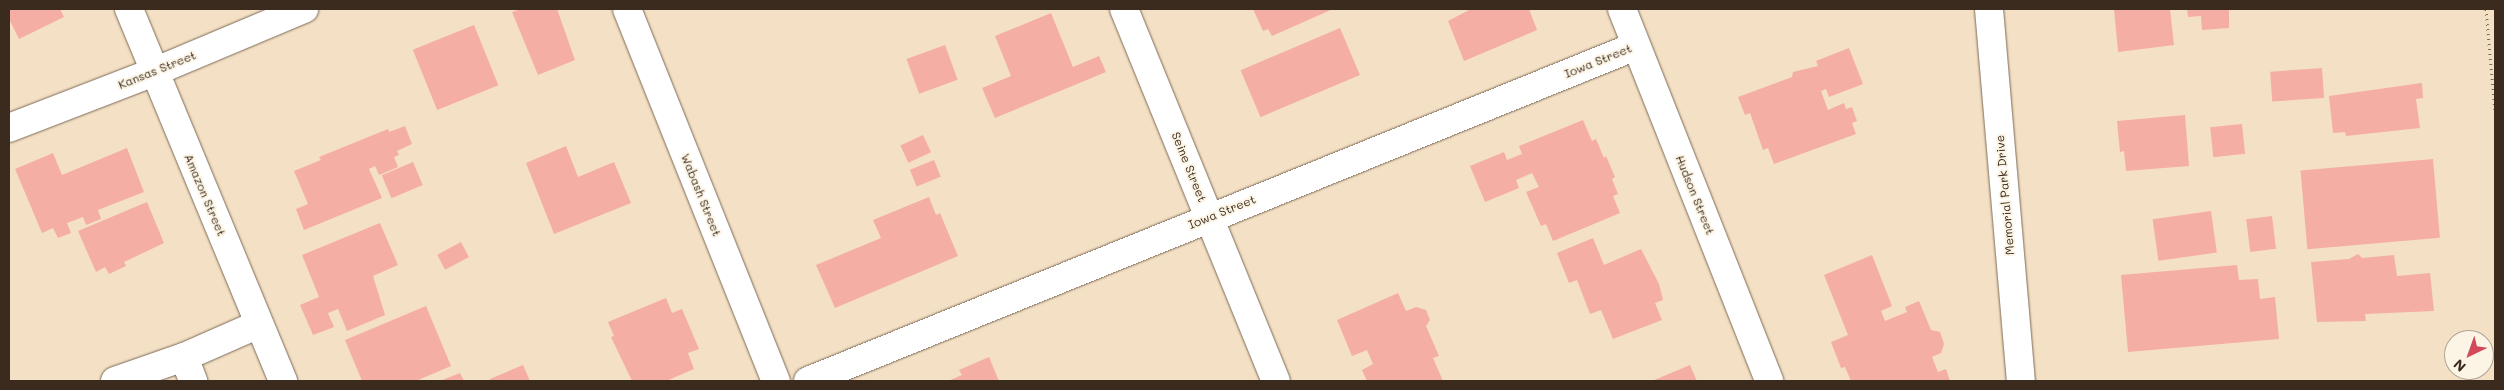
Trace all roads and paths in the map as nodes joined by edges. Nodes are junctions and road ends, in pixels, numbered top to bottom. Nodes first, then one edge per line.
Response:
1 (129, 9) edge
2 (304, 9) edge
3 (627, 9) edge
4 (1124, 9) edge
5 (1622, 9) edge
6 (1989, 9) edge
7 (2486, 9) edge
8 (1636, 46) junction
9 (154, 72) junction
10 (2495, 112) edge
11 (9, 128) edge
12 (1209, 217) junction
13 (259, 324) junction
14 (189, 369) edge
15 (115, 381) edge
16 (283, 381) edge
17 (776, 381) edge
18 (808, 381) edge
19 (1276, 381) edge
20 (1769, 381) edge
21 (2021, 381) edge

1 - 9 street, Amazon Street
2 - 9 street, Kansas Street
3 - 17 street, Wabash Street
4 - 12 street, Seine Street
5 - 8 street, Hudson Street
6 - 21 street, Memorial Park Drive
7 - 10 path
8 - 12 street, Iowa Street
8 - 20 street, Hudson Street
9 - 11 street, Kansas Street
9 - 13 street, Amazon Street
12 - 18 street, Iowa Street
12 - 19 street, Seine Street
13 - 14 street
13 - 16 street, Amazon Street
14 - 15 street

